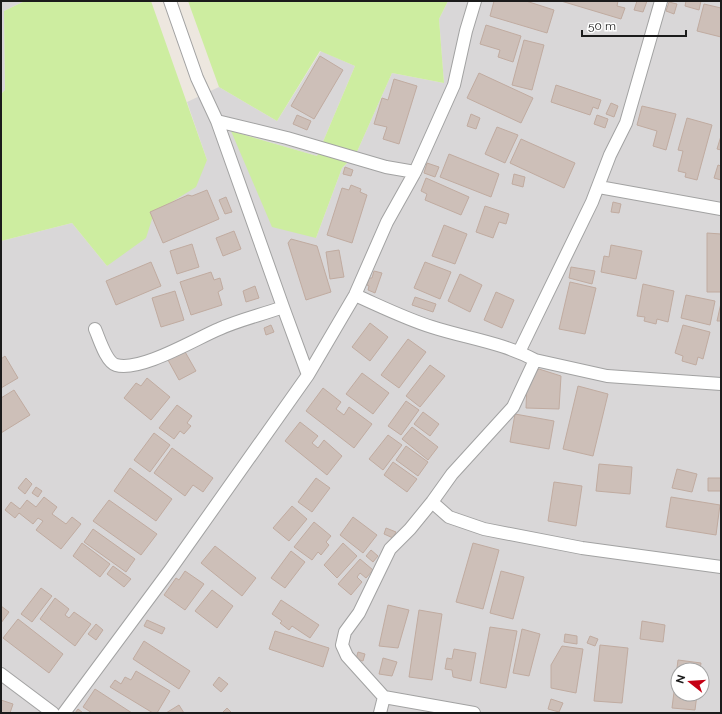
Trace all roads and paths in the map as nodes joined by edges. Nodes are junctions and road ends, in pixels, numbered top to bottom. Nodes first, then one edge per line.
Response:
1 (170, 1) edge
2 (475, 1) edge
3 (661, 1) edge
4 (217, 121) junction
5 (415, 172) junction
6 (599, 187) junction
7 (721, 209) edge
8 (355, 295) junction
9 (282, 307) junction
10 (95, 329) dead end
11 (519, 352) junction
12 (535, 360) junction
13 (308, 375) junction
14 (721, 384) edge
15 (432, 502) junction
16 (721, 567) edge
17 (1, 674) edge
18 (384, 697) junction
19 (54, 713) edge
20 (64, 713) edge
21 (380, 713) edge
22 (474, 713) edge

1 - 4 street
2 - 5 street
3 - 6 street
4 - 5 street
4 - 9 street
5 - 8 street
6 - 7 street
6 - 11 street
8 - 11 street
8 - 13 street
9 - 10 street
9 - 13 street
11 - 12 street
12 - 14 street
12 - 15 street
13 - 20 street
15 - 16 street
15 - 18 street
17 - 19 street
18 - 21 street
18 - 22 street

